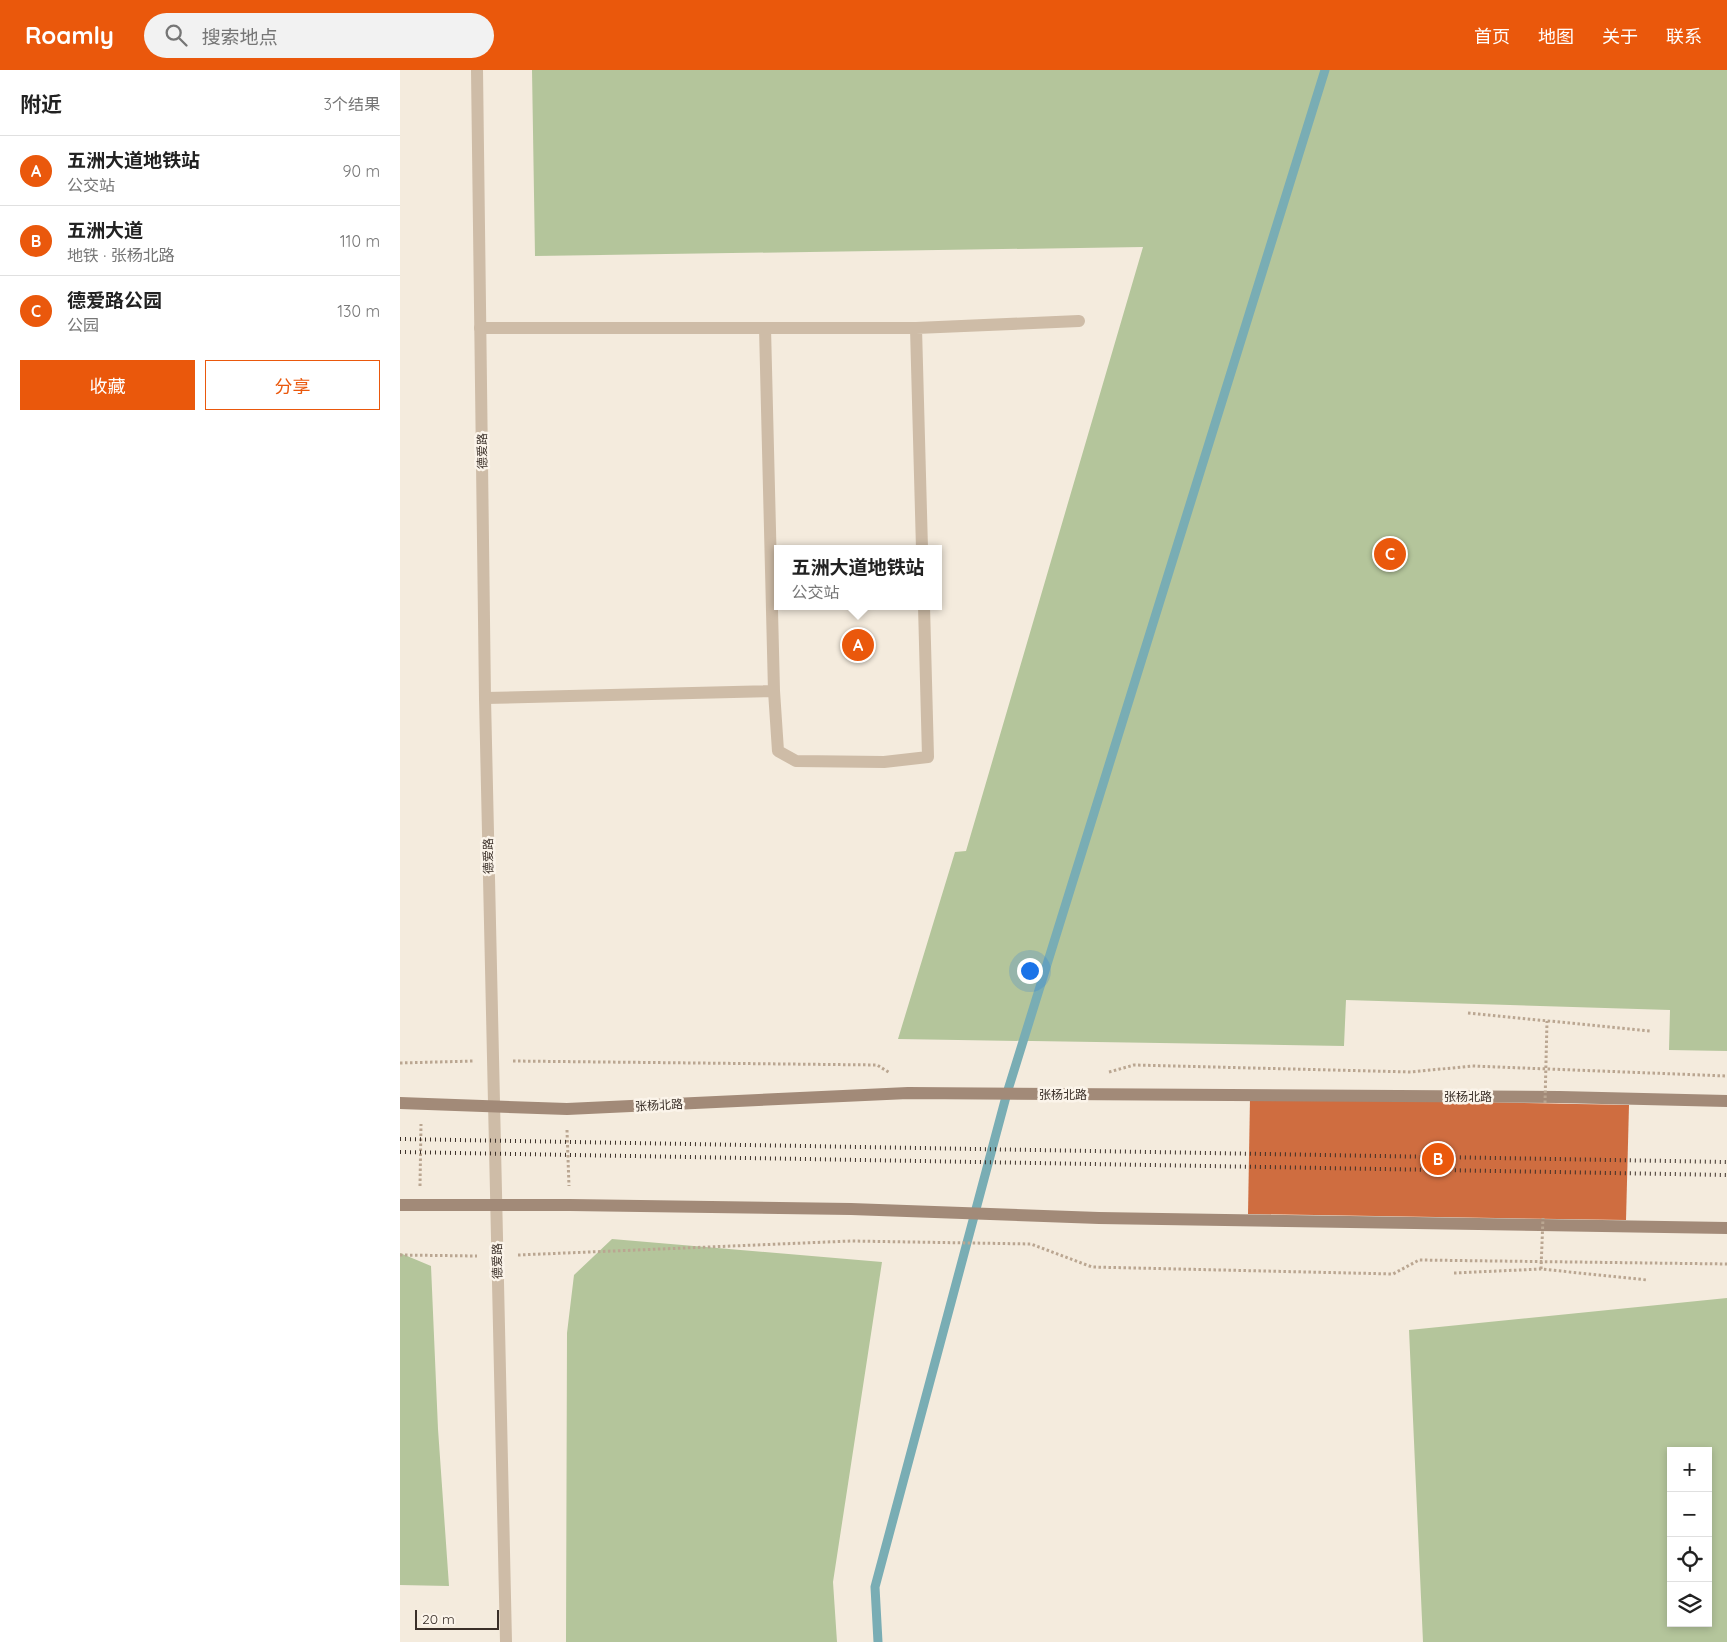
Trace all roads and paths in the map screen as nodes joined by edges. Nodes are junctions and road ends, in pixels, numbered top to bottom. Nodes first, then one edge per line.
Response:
1 (477, 70) edge
2 (1078, 321) dead end
3 (480, 328) junction
4 (765, 328) junction
5 (916, 328) junction
6 (922, 545) edge
7 (924, 610) edge
8 (774, 691) junction
9 (485, 698) junction
10 (1468, 1013) dead end
11 (1548, 1021) junction
12 (1650, 1031) dead end
13 (493, 1061) junction
14 (400, 1063) edge
15 (1108, 1072) dead end
16 (891, 1073) dead end
17 (1727, 1076) edge
18 (1727, 1101) edge
19 (400, 1102) edge
20 (1545, 1103) dead end
21 (421, 1104) junction
22 (495, 1106) junction
23 (567, 1109) junction
24 (400, 1205) edge
25 (419, 1205) junction
26 (496, 1205) junction
27 (570, 1205) junction
28 (1542, 1218) dead end
29 (1727, 1228) edge
30 (400, 1255) edge
31 (497, 1256) junction
32 (1727, 1264) edge
33 (1541, 1269) junction
34 (1454, 1273) dead end
35 (1647, 1280) dead end
36 (506, 1642) edge

1 - 3 street, 德爱路
2 - 5 street
3 - 4 street
3 - 9 street, 德爱路
4 - 5 street
4 - 8 street
5 - 6 street
7 - 8 street
8 - 9 street
9 - 13 street, 德爱路
10 - 11 path
11 - 12 path
11 - 20 path, bridge
13 - 14 path
13 - 16 path
13 - 22 street, 德爱路
15 - 17 path
18 - 23 main road, 张杨北路
19 - 21 main road, 张杨北路
21 - 22 main road, 张杨北路
21 - 25 path
22 - 23 main road, 张杨北路
22 - 26 street, 德爱路
23 - 27 path
24 - 25 main road
25 - 26 main road
26 - 27 main road
26 - 31 street, 德爱路
27 - 29 main road
28 - 33 path, bridge
30 - 31 path
31 - 32 path
31 - 36 street, 德爱路
33 - 34 path
33 - 35 path

